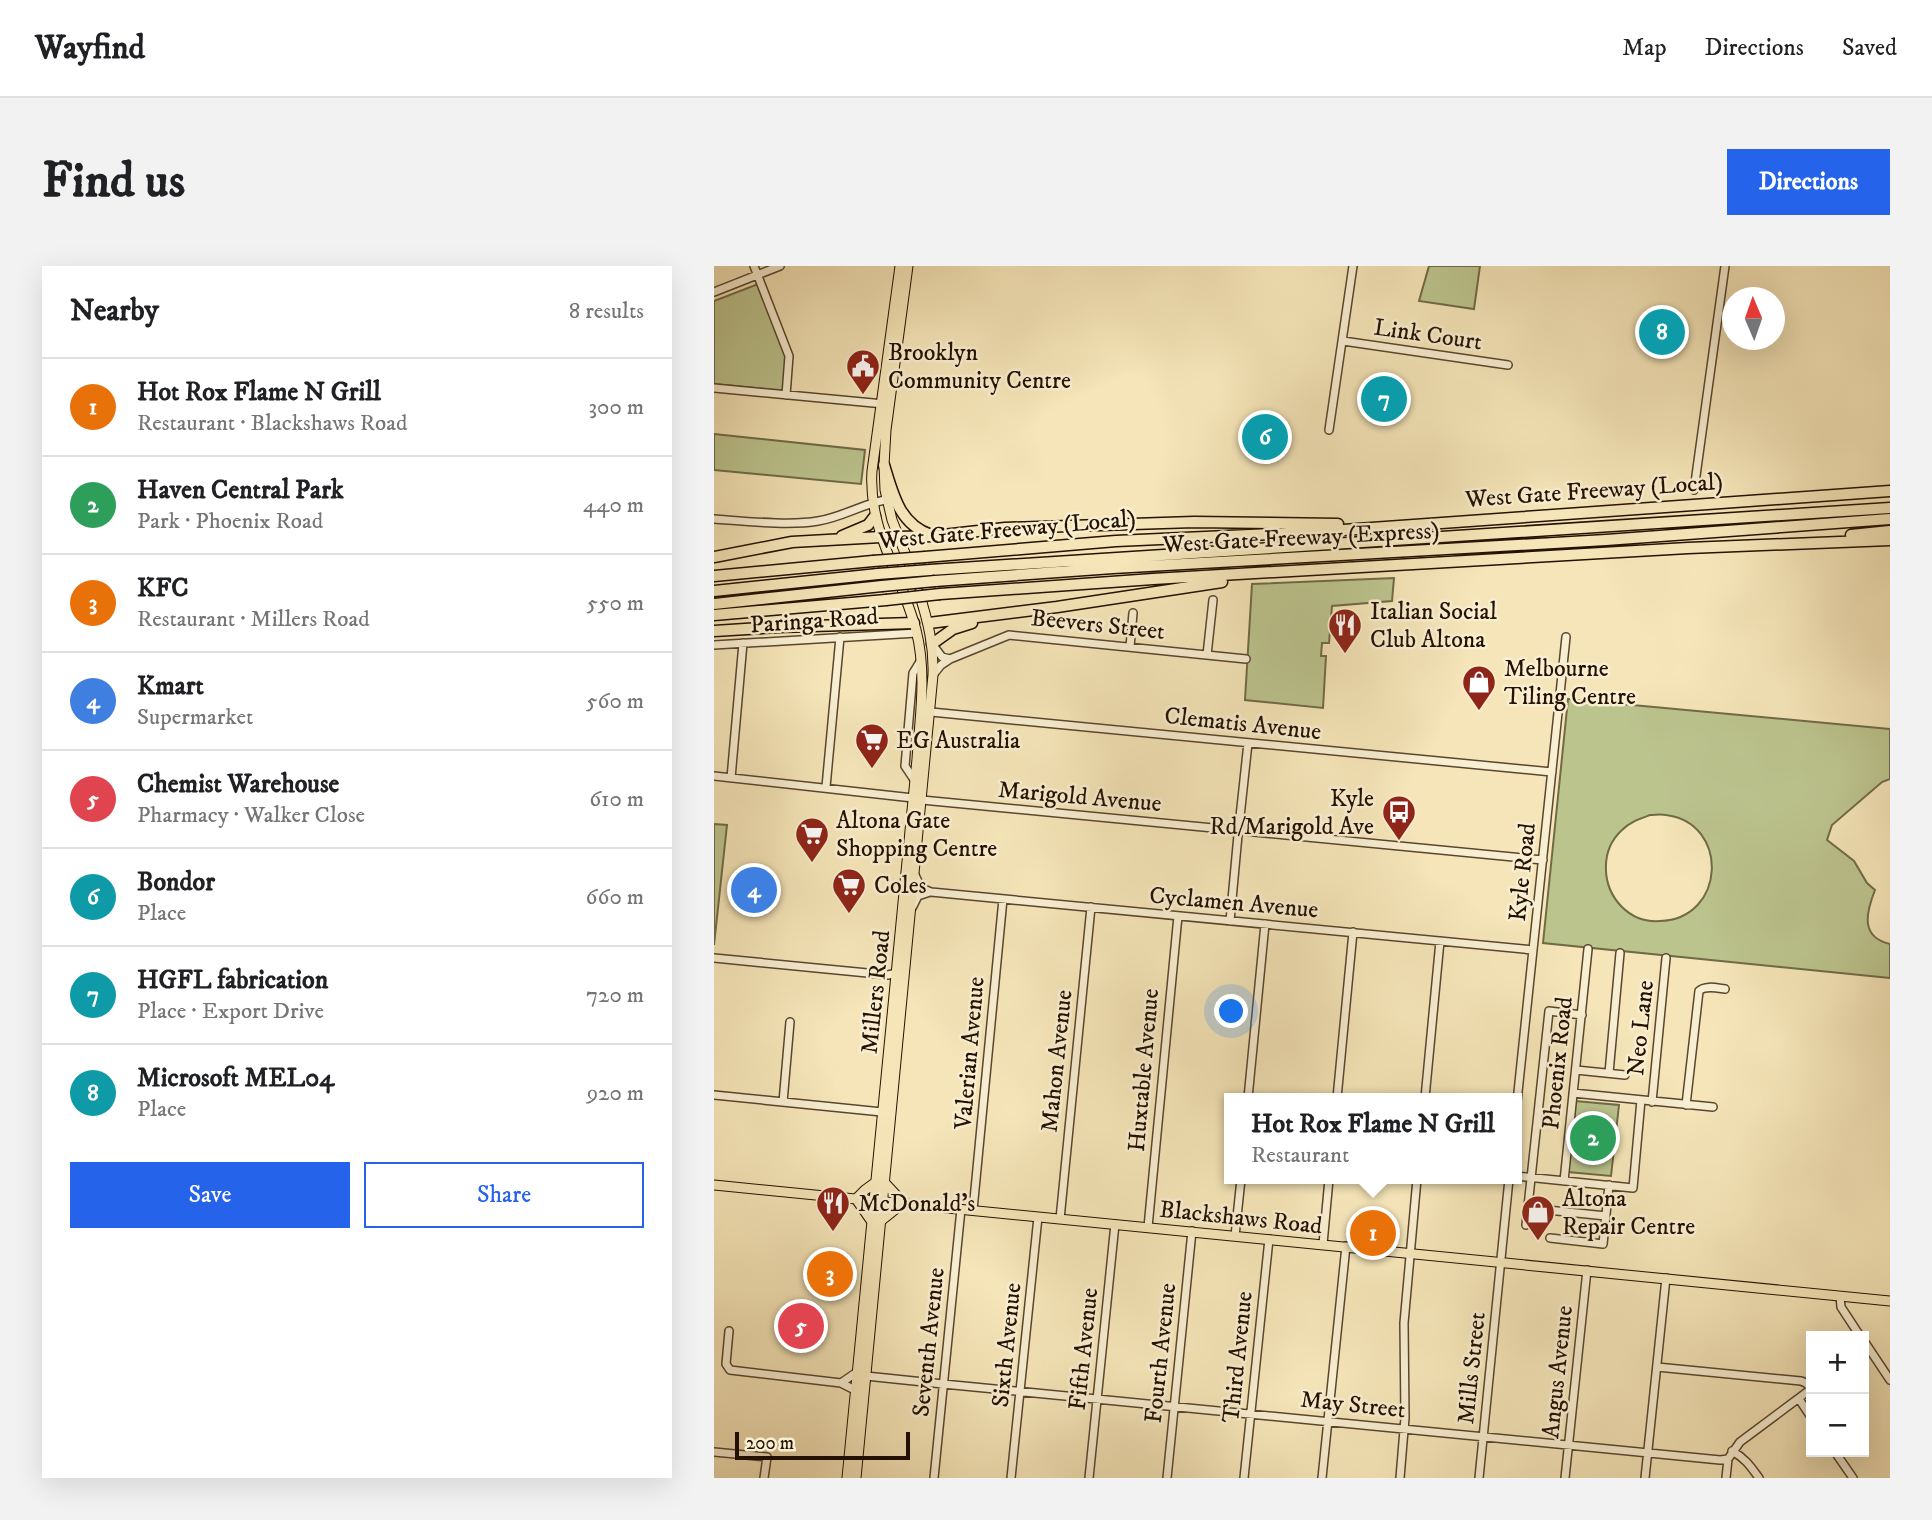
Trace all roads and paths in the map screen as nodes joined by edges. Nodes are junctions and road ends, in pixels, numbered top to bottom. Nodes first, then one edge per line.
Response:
1 (754, 266) edge
2 (780, 266) edge
3 (900, 266) edge
4 (908, 266) edge
5 (1353, 266) edge
6 (1725, 266) edge
7 (757, 275) junction
8 (714, 292) edge
9 (1343, 341) junction
10 (1508, 365) dead end
11 (714, 388) edge
12 (786, 395) junction
13 (885, 405) junction
14 (1329, 430) dead end
15 (884, 465) joint
16 (1694, 490) dead end
17 (1890, 491) edge
18 (891, 499) junction
19 (872, 502) junction
20 (1890, 508) edge
21 (875, 516) junction
22 (714, 519) edge
23 (1890, 519) edge
24 (1428, 523) junction
25 (1890, 531) edge
26 (934, 536) junction
27 (881, 537) junction
28 (898, 537) junction
29 (833, 539) junction
30 (1890, 540) edge
31 (1774, 544) junction
32 (714, 557) edge
33 (1284, 572) junction
34 (714, 576) edge
35 (714, 591) edge
36 (1213, 600) dead end
37 (714, 604) edge
38 (1057, 607) junction
39 (1133, 613) dead end
40 (714, 615) edge
41 (929, 623) junction
42 (916, 628) junction
43 (714, 631) edge
44 (840, 637) junction
45 (1566, 637) dead end
46 (743, 643) junction
47 (932, 643) junction
48 (714, 645) edge
49 (1130, 647) junction
50 (1207, 654) junction
51 (950, 659) junction
52 (1246, 659) dead end
53 (933, 675) junction
54 (931, 712) junction
55 (1248, 743) junction
56 (1552, 772) junction
57 (714, 776) edge
58 (731, 778) junction
59 (826, 787) junction
60 (918, 799) junction
61 (1239, 830) junction
62 (1543, 860) junction
63 (915, 875) junction
64 (931, 892) junction
65 (1003, 899) junction
66 (1091, 907) junction
67 (912, 909) junction
68 (1178, 916) junction
69 (1230, 920) junction
70 (1265, 924) junction
71 (1353, 932) junction
72 (1440, 941) junction
73 (1588, 949) dead end
74 (1533, 950) junction
75 (1620, 953) dead end
76 (907, 957) junction
77 (714, 958) edge
78 (1666, 958) dead end
79 (896, 975) junction
80 (1725, 989) dead end
81 (1581, 1014) junction
82 (790, 1022) dead end
83 (1576, 1070) junction
84 (1609, 1073) junction
85 (1625, 1075) dead end
86 (1248, 1093) edge
87 (1337, 1093) edge
88 (1425, 1093) edge
89 (1519, 1093) edge
90 (1573, 1093) junction
91 (714, 1095) edge
92 (1642, 1100) junction
93 (1652, 1101) junction
94 (783, 1102) junction
95 (1686, 1105) junction
96 (1713, 1107) dead end
97 (882, 1112) junction
98 (1522, 1176) edge
99 (1531, 1177) junction
100 (1564, 1181) junction
101 (881, 1182) junction
102 (1240, 1184) edge
103 (1329, 1184) edge
104 (1417, 1184) edge
105 (1509, 1184) edge
106 (714, 1185) edge
107 (1609, 1185) junction
108 (856, 1199) junction
109 (879, 1202) junction
110 (902, 1204) junction
111 (1528, 1208) junction
112 (961, 1209) junction
113 (973, 1210) junction
114 (1606, 1216) junction
115 (1038, 1217) junction
116 (1060, 1219) junction
117 (877, 1221) junction
118 (1115, 1224) junction
119 (1526, 1225) dead end
120 (1148, 1227) junction
121 (1192, 1231) junction
122 (1235, 1236) junction
123 (1550, 1238) dead end
124 (1269, 1239) junction
125 (1323, 1244) junction
126 (1346, 1246) junction
127 (1410, 1253) junction
128 (1501, 1261) junction
129 (1587, 1270) junction
130 (1667, 1278) junction
131 (1840, 1296) junction
132 (1890, 1301) edge
133 (729, 1331) dead end
134 (1857, 1331) edge
135 (1869, 1351) edge
136 (1657, 1367) junction
137 (860, 1376) junction
138 (1890, 1380) edge
139 (841, 1383) junction
140 (1806, 1383) edge
141 (943, 1384) junction
142 (855, 1390) junction
143 (1020, 1391) junction
144 (1806, 1393) edge
145 (1097, 1399) junction
146 (1799, 1399) junction
147 (1174, 1406) junction
148 (1806, 1410) edge
149 (1251, 1414) junction
150 (1328, 1421) junction
151 (1405, 1429) junction
152 (1484, 1436) junction
153 (1569, 1445) junction
154 (1732, 1451) junction
155 (714, 1452) edge
156 (1648, 1453) junction
157 (1838, 1457) edge
158 (1728, 1459) junction
159 (764, 1478) edge
160 (847, 1478) edge
161 (856, 1478) edge
162 (934, 1478) edge
163 (1011, 1478) edge
164 (1089, 1478) edge
165 (1167, 1478) edge
166 (1244, 1478) edge
167 (1322, 1478) edge
168 (1399, 1478) edge
169 (1479, 1478) edge
170 (1565, 1478) edge
171 (1645, 1478) edge
172 (1726, 1478) edge
173 (1759, 1478) edge
174 (1853, 1478) edge

1 - 7 street
2 - 7 street
3 - 13 main road, Millers Road
4 - 13 main road, Millers Road
5 - 9 street
6 - 16 street
7 - 8 street
7 - 12 street
9 - 10 street, Link Court
9 - 14 street
11 - 12 street
12 - 13 street
13 - 15 main road, Millers Road
13 - 19 main road, Millers Road
15 - 18 highway
17 - 24 highway, West Gate Freeway (Local)
18 - 19 street
18 - 26 highway
18 - 28 main road, Millers Road
19 - 21 main road, Millers Road
19 - 22 street
20 - 35 highway, West Gate Freeway (Express), bridge
21 - 27 main road, Millers Road
21 - 29 highway
23 - 37 highway, West Gate Freeway (Express), bridge
24 - 26 highway
24 - 34 highway, West Gate Freeway (Local), bridge
25 - 31 highway
26 - 28 highway
27 - 28 main road
27 - 29 highway
27 - 42 main road, Millers Road
28 - 41 main road, Millers Road
29 - 32 highway
30 - 31 highway
31 - 33 highway
33 - 38 highway
33 - 40 highway, bridge
36 - 50 street
38 - 41 highway
38 - 47 highway
39 - 49 street
41 - 42 main road
41 - 47 main road, Millers Road
42 - 43 highway
42 - 44 street, Paringa Road
42 - 60 main road, Millers Road
44 - 46 street, Paringa Road
44 - 59 street
45 - 56 street, Kyle Road
46 - 48 street, Paringa Road
46 - 58 street
47 - 51 street
47 - 53 main road, Millers Road
49 - 50 street, Beevers Street
49 - 51 street, Beevers Street
50 - 52 street, Beevers Street
51 - 53 street, Beevers Street
53 - 54 main road, Millers Road
54 - 55 street, Clematis Avenue
54 - 60 main road, Millers Road
55 - 56 street, Clematis Avenue
55 - 61 street
56 - 62 street, Kyle Road
57 - 58 street, Marigold Avenue
58 - 59 street, Marigold Avenue
59 - 60 street, Marigold Avenue
60 - 61 street, Marigold Avenue
60 - 63 main road, Millers Road
60 - 79 main road, Millers Road
61 - 62 street, Marigold Avenue
61 - 69 street
62 - 74 street, Kyle Road
63 - 64 street
63 - 67 main road, Millers Road
64 - 65 street, Cyclamen Avenue
64 - 67 street
65 - 66 street, Cyclamen Avenue
65 - 113 street, Valerian Avenue
66 - 68 street, Cyclamen Avenue
66 - 116 street, Mahon Avenue
67 - 76 main road, Millers Road
68 - 69 street, Cyclamen Avenue
68 - 120 street, Huxtable Avenue
69 - 70 street, Cyclamen Avenue
70 - 71 street, Cyclamen Avenue
70 - 86 street
71 - 72 street, Cyclamen Avenue
71 - 87 street
72 - 74 street, Cyclamen Avenue
72 - 88 street
73 - 81 street, Phoenix Road
74 - 89 street, Kyle Road
75 - 84 street
76 - 79 street
76 - 101 main road, Millers Road
77 - 79 street
78 - 93 street, Neo Lane
79 - 97 main road, Millers Road
80 - 95 street
81 - 83 street, Phoenix Road
81 - 99 street
82 - 94 street
83 - 84 street
83 - 90 street, Phoenix Road
84 - 85 street
90 - 92 street
90 - 100 street, Phoenix Road
91 - 94 street
92 - 93 street
92 - 107 street
93 - 95 street
94 - 97 street
95 - 96 street
97 - 101 main road, Millers Road
98 - 99 street
99 - 100 street
99 - 111 street
100 - 107 street
101 - 108 main road
101 - 109 main road, Millers Road
101 - 110 main road
102 - 122 street
103 - 125 street
104 - 127 street
105 - 128 street
106 - 108 main road, Blackshaws Road
107 - 114 street
108 - 109 main road, Blackshaws Road
108 - 117 main road
109 - 110 main road, Blackshaws Road
109 - 117 main road, Millers Road
110 - 112 main road, Blackshaws Road
110 - 117 main road
111 - 114 street
111 - 119 street
112 - 113 main road, Blackshaws Road
112 - 141 street, Seventh Avenue
113 - 115 main road, Blackshaws Road
114 - 123 street
115 - 116 main road, Blackshaws Road
115 - 143 street, Sixth Avenue
116 - 118 main road, Blackshaws Road
117 - 137 main road, Millers Road
118 - 120 main road, Blackshaws Road
118 - 145 street, Fifth Avenue
120 - 121 main road, Blackshaws Road
121 - 122 main road, Blackshaws Road
121 - 147 street, Fourth Avenue
122 - 124 main road, Blackshaws Road
124 - 125 main road, Blackshaws Road
124 - 149 street, Third Avenue
125 - 126 main road, Blackshaws Road
126 - 127 main road, Blackshaws Road
126 - 150 street
127 - 128 main road, Blackshaws Road
127 - 151 street
128 - 129 main road, Blackshaws Road
128 - 152 street, Mills Street
129 - 130 main road, Blackshaws Road
129 - 153 street, Angus Avenue
130 - 131 main road, Blackshaws Road
130 - 136 street
131 - 132 main road, Blackshaws Road
131 - 134 street
133 - 139 street
135 - 138 street
136 - 140 street
136 - 156 street
137 - 139 street
137 - 141 street, May Street
137 - 142 main road, Millers Road
137 - 161 main road, Millers Road
139 - 142 street
141 - 143 street, May Street
141 - 162 street, Seventh Avenue
142 - 160 main road, Millers Road
143 - 145 street, May Street
143 - 163 street, Sixth Avenue
144 - 146 street
145 - 147 street, May Street
145 - 164 street, Fifth Avenue
146 - 148 street
146 - 154 street
147 - 149 street, May Street
147 - 165 street, Fourth Avenue
149 - 150 street, May Street
149 - 166 street, Third Avenue
150 - 151 street, May Street
150 - 167 street
151 - 152 street, May Street
151 - 168 street
152 - 153 street, May Street
152 - 169 street, Mills Street
153 - 156 street, May Street
153 - 170 street, Angus Avenue
154 - 158 street
154 - 173 street
155 - 159 street
156 - 158 street, May Street
156 - 171 street
157 - 174 street
158 - 172 street

